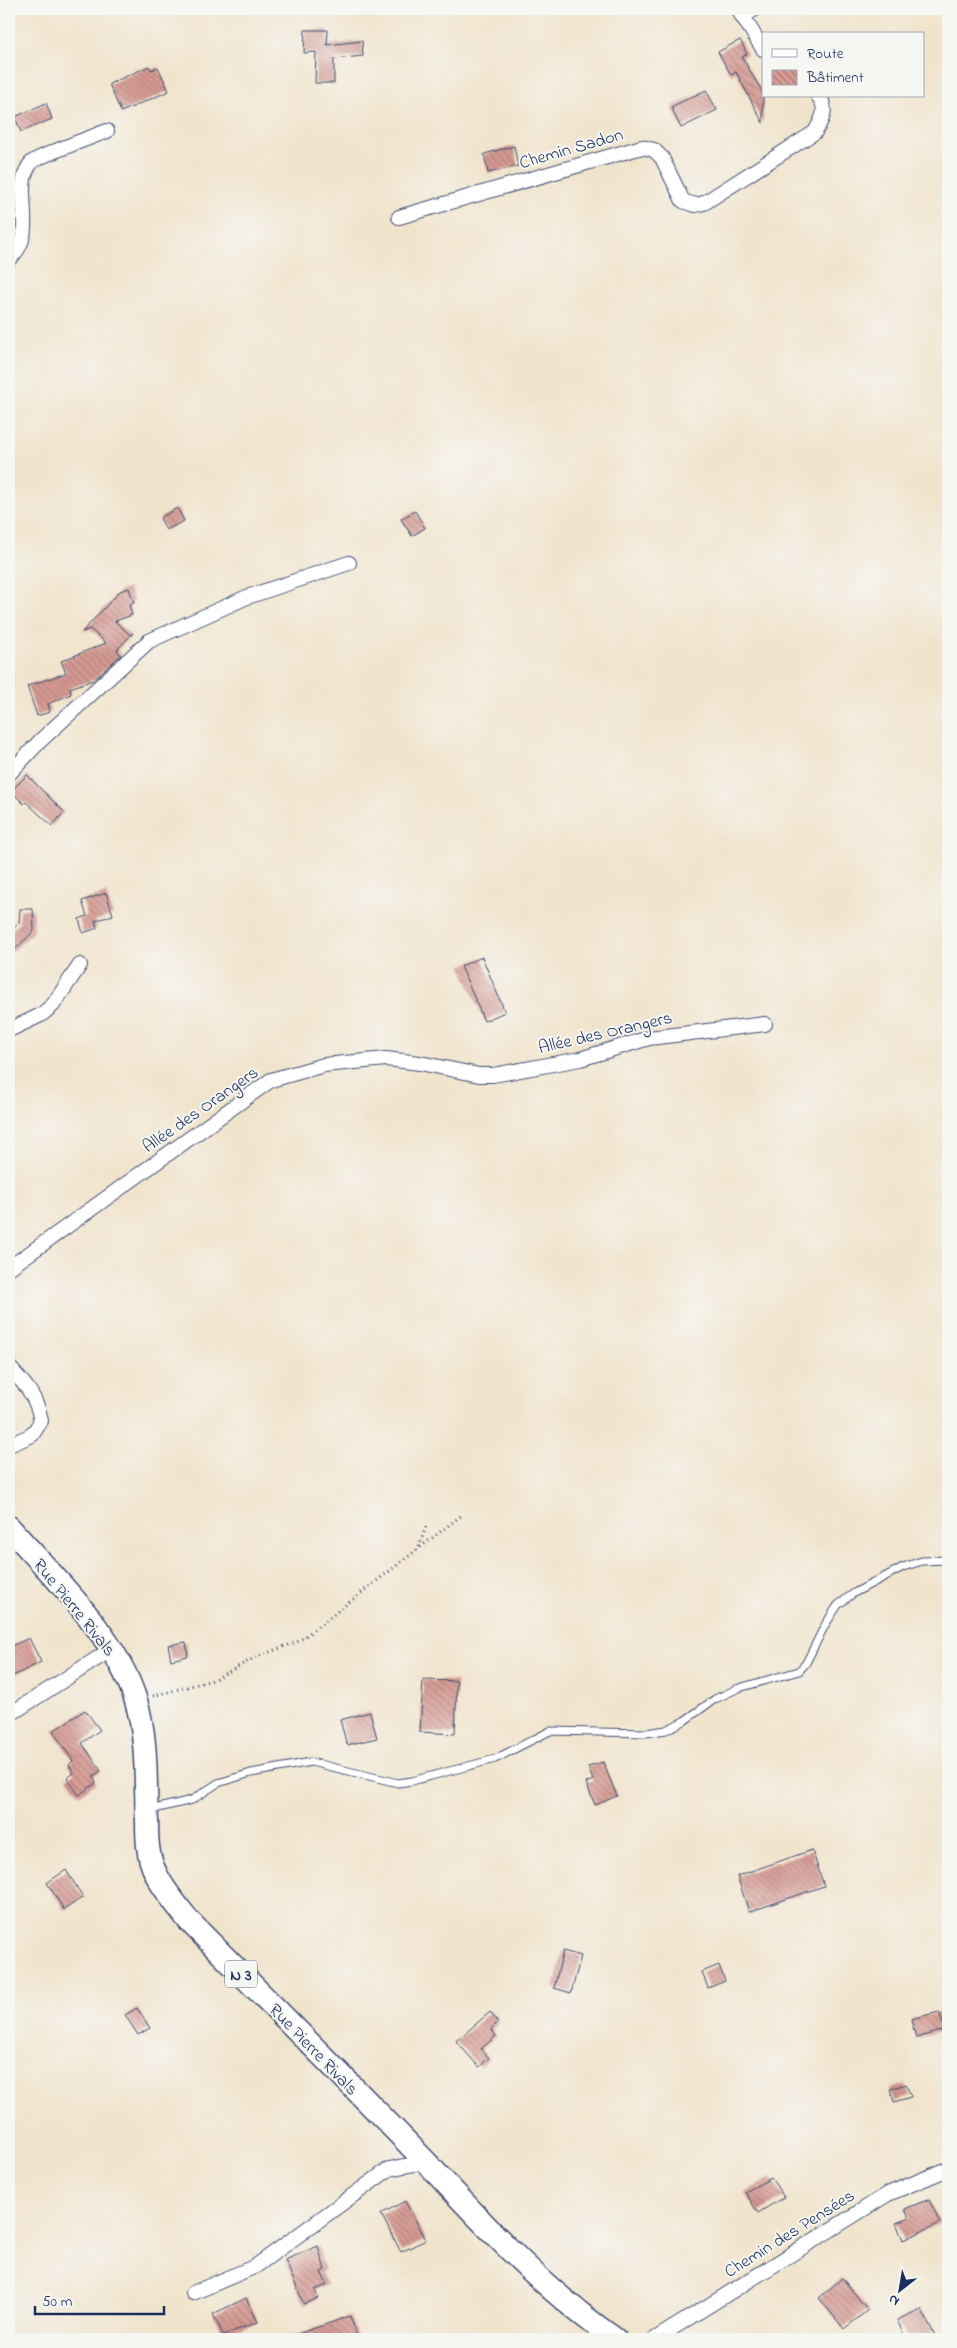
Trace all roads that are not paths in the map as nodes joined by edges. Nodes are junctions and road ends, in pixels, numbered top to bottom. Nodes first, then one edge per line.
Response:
1 (755, 9) edge
2 (740, 13) edge
3 (762, 47) edge
4 (820, 98) edge
5 (107, 131) dead end
6 (399, 217) dead end
7 (9, 259) edge
8 (349, 563) dead end
9 (9, 774) edge
10 (80, 965) dead end
11 (765, 1024) dead end
12 (9, 1030) edge
13 (9, 1268) edge
14 (9, 1367) edge
15 (9, 1445) edge
16 (9, 1527) edge
17 (948, 1560) edge
18 (112, 1649) junction
19 (9, 1714) edge
20 (146, 1810) junction
21 (425, 2162) junction
22 (948, 2169) edge
23 (193, 2293) dead end
24 (614, 2339) edge
25 (654, 2339) edge

1 - 2 street
2 - 3 street
4 - 6 street, Chemin Sadon
5 - 7 street
8 - 9 street
10 - 12 street
11 - 13 street, Allée des Orangers
14 - 15 street
16 - 18 main road, Rue Pierre Rivals / N 3
17 - 20 lane
18 - 19 street
18 - 20 main road, Rue Pierre Rivals / N 3
20 - 21 main road, Rue Pierre Rivals / N 3
21 - 23 street
21 - 24 main road, Rue Pierre Rivals / N 3
22 - 25 street, Chemin des Pensées

